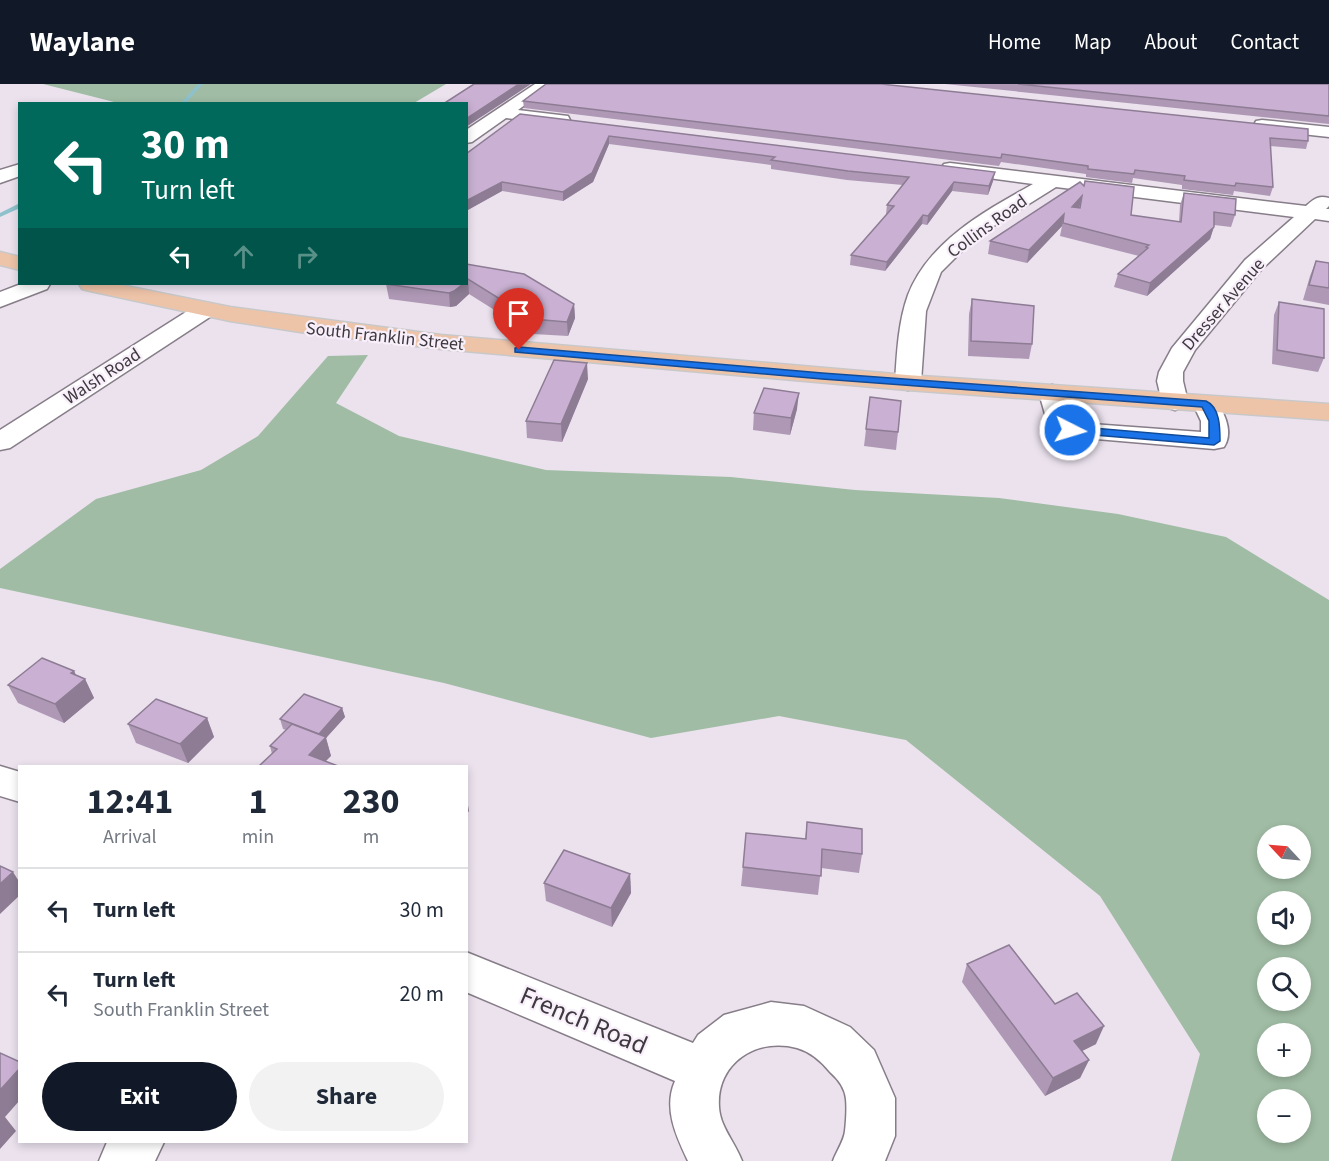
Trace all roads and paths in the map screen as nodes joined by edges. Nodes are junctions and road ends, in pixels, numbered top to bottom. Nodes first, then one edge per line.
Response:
1 (545, 84) edge
2 (503, 113) junction
3 (581, 122) edge
4 (1243, 123) edge
5 (1329, 132) edge
6 (468, 137) edge
7 (934, 166) edge
8 (18, 170) edge
9 (0, 177) edge
10 (1052, 181) junction
11 (1329, 194) edge
12 (1319, 214) edge
13 (0, 258) edge
14 (18, 263) edge
15 (37, 285) edge
16 (95, 285) edge
17 (0, 300) edge
18 (205, 309) junction
19 (908, 382) junction
20 (1052, 393) junction
21 (1175, 402) junction
22 (1206, 404) junction
23 (1329, 412) edge
24 (0, 442) edge
25 (0, 780) edge
26 (18, 787) edge
27 (468, 972) edge
28 (701, 1069) junction
29 (138, 1143) edge
30 (124, 1161) edge
31 (717, 1161) edge
32 (858, 1161) edge

1 - 2 street
2 - 3 street
2 - 6 street
4 - 5 street
7 - 10 street
8 - 9 street
10 - 12 street
10 - 19 street, Collins Road
11 - 12 street, Dresser Avenue
12 - 21 street, Dresser Avenue
13 - 14 main road
15 - 17 street
16 - 18 main road, South Franklin Street
18 - 19 main road, South Franklin Street
18 - 24 street, Walsh Road
19 - 20 main road, South Franklin Street
20 - 21 main road, South Franklin Street
20 - 22 street
21 - 22 main road, South Franklin Street
22 - 23 main road, South Franklin Street
25 - 26 street
27 - 28 street, French Road
28 - 31 street
28 - 32 street
29 - 30 street

